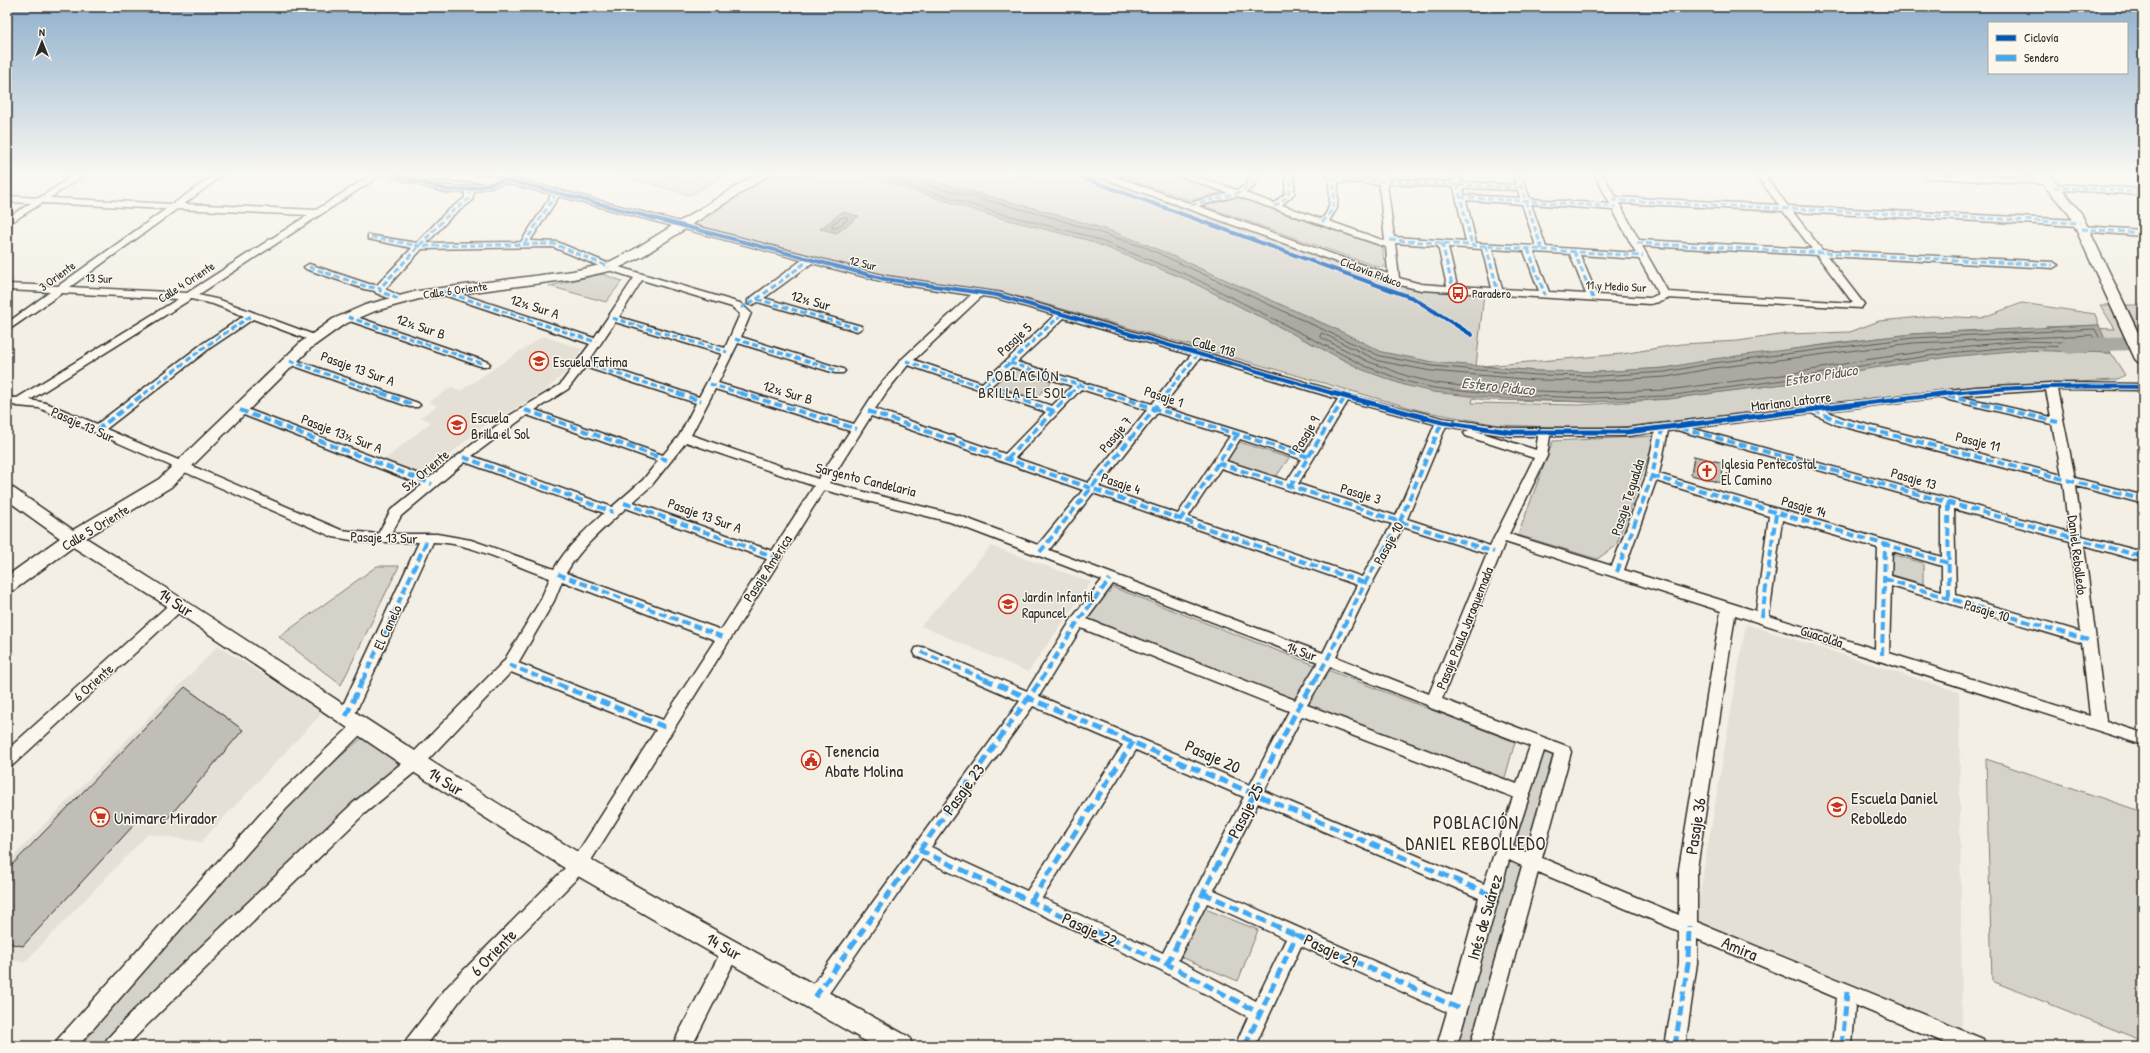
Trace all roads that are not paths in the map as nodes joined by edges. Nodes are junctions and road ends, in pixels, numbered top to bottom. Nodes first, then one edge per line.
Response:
1 (151, 224) edge
2 (299, 224) edge
3 (439, 224) edge
4 (537, 224) edge
5 (673, 224) edge
6 (683, 224) edge
7 (1244, 224) edge
8 (1329, 224) edge
9 (1389, 224) edge
10 (1467, 224) edge
11 (1534, 224) edge
12 (1626, 224) edge
13 (1798, 224) edge
14 (2051, 224) edge
15 (680, 226) junction
16 (2081, 226) junction
17 (2143, 233) edge
18 (371, 237) dead end
19 (1391, 243) junction
20 (1442, 243) junction
21 (1637, 243) junction
22 (524, 244) junction
23 (1472, 245) junction
24 (419, 246) junction
25 (1486, 246) junction
26 (1528, 249) junction
27 (1542, 249) junction
28 (1574, 251) junction
29 (1819, 252) junction
30 (1643, 256) junction
31 (809, 260) junction
32 (2054, 265) dead end
33 (309, 267) dead end
34 (609, 267) junction
35 (640, 276) junction
36 (1394, 279) junction
37 (7, 287) edge
38 (380, 288) junction
39 (61, 289) junction
40 (1453, 289) junction
41 (442, 291) junction
42 (980, 292) junction
43 (1498, 292) junction
44 (1545, 295) junction
45 (1664, 295) junction
46 (189, 296) junction
47 (1593, 298) junction
48 (398, 299) junction
49 (757, 299) junction
50 (741, 308) junction
51 (1063, 313) junction
52 (251, 316) junction
53 (348, 317) junction
54 (612, 318) junction
55 (7, 328) edge
56 (857, 328) dead end
57 (313, 338) junction
58 (735, 339) junction
59 (596, 342) junction
60 (727, 352) junction
61 (1198, 354) junction
62 (2143, 359) edge
63 (290, 361) junction
64 (906, 361) junction
65 (583, 363) junction
66 (1010, 363) junction
67 (484, 364) dead end
68 (839, 370) dead end
69 (710, 384) junction
70 (985, 386) junction
71 (1078, 386) junction
72 (2051, 386) junction
73 (2143, 386) edge
74 (1940, 394) junction
75 (1345, 397) junction
76 (7, 400) edge
77 (19, 401) junction
78 (701, 401) junction
79 (414, 405) dead end
80 (7, 408) edge
81 (1156, 408) junction
82 (240, 410) junction
83 (525, 410) junction
84 (1813, 410) junction
85 (868, 411) junction
86 (1054, 411) junction
87 (2058, 422) junction
88 (1446, 423) junction
89 (1677, 427) junction
90 (857, 429) junction
91 (1662, 429) junction
92 (97, 430) junction
93 (1544, 433) junction
94 (1237, 435) junction
95 (684, 437) junction
96 (1309, 456) junction
97 (1541, 456) junction
98 (463, 457) junction
99 (1007, 459) junction
100 (667, 460) junction
101 (1218, 463) junction
102 (183, 468) junction
103 (1652, 476) junction
104 (2069, 480) junction
105 (432, 484) junction
106 (822, 485) junction
107 (1290, 487) junction
108 (1090, 488) junction
109 (7, 492) edge
110 (2137, 498) dead end
111 (624, 503) junction
112 (1948, 504) junction
113 (613, 512) junction
114 (1776, 514) junction
115 (1180, 520) junction
116 (1400, 521) junction
117 (1501, 536) junction
118 (73, 538) junction
119 (428, 538) junction
120 (2076, 538) junction
121 (382, 539) junction
122 (1885, 546) junction
123 (1040, 552) junction
124 (1494, 552) junction
125 (775, 557) junction
126 (2143, 557) edge
127 (1948, 563) junction
128 (1617, 572) junction
129 (558, 574) junction
130 (1110, 579) junction
131 (1886, 579) junction
132 (1364, 583) junction
133 (7, 585) edge
134 (1949, 598) junction
135 (179, 604) junction
136 (1729, 607) junction
137 (1762, 617) junction
138 (1078, 621) junction
139 (723, 637) junction
140 (2088, 640) junction
141 (921, 652) dead end
142 (1882, 655) junction
143 (1327, 660) junction
144 (509, 665) junction
145 (1030, 698) junction
146 (1433, 703) junction
147 (1298, 708) junction
148 (353, 721) junction
149 (2099, 725) junction
150 (665, 727) junction
151 (2143, 739) edge
152 (1133, 742) junction
153 (1539, 743) junction
154 (1563, 752) joint
155 (7, 760) edge
156 (415, 762) junction
157 (1522, 793) junction
158 (1254, 795) junction
159 (919, 850) junction
160 (1503, 850) junction
161 (1531, 863) junction
162 (579, 865) junction
163 (1203, 893) junction
164 (1489, 894) junction
165 (1031, 901) junction
166 (1689, 926) junction
167 (1297, 934) junction
168 (730, 950) junction
169 (1167, 964) junction
170 (1847, 992) junction
171 (816, 997) junction
172 (1458, 1008) junction
173 (1259, 1013) junction
174 (897, 1045) edge
175 (65, 1046) edge
176 (114, 1046) edge
177 (414, 1046) edge
178 (682, 1046) edge
179 (1245, 1046) edge
180 (1447, 1046) edge
181 (1480, 1046) edge
182 (1675, 1046) edge
183 (1842, 1046) edge
184 (1976, 1046) edge

1 - 39 street, 3 Oriente
2 - 46 street, Calle 4 Oriente
3 - 24 street
4 - 22 street
5 - 15 street, 12 Sur
6 - 15 main road, Calle 6 Oriente
7 - 36 street, 11 y Medio Sur
8 - 19 street
9 - 19 street
10 - 23 street
11 - 27 street
12 - 21 street
13 - 29 street
14 - 16 street
15 - 31 street, 12 Sur
15 - 34 main road, Calle 6 Oriente
16 - 17 street
16 - 62 main road
18 - 24 street
19 - 20 street
19 - 36 street
20 - 23 street
20 - 40 street
21 - 29 street
21 - 30 street
22 - 24 street
22 - 34 street
23 - 25 street
24 - 38 street
25 - 26 street
25 - 43 street
26 - 27 street
26 - 44 street
27 - 28 street
28 - 30 street
28 - 47 street
29 - 32 street
29 - 45 street, 11 y Medio Sur
30 - 45 street
31 - 42 street, 12 Sur
31 - 49 street
33 - 38 street
34 - 35 street
34 - 41 main road, Calle 6 Oriente
35 - 50 street
35 - 54 street, 5½ Oriente
36 - 40 street, 11 y Medio Sur
37 - 39 street, 13 Sur
38 - 48 street
39 - 46 street, 13 Sur
39 - 55 street, 3 Oriente
40 - 43 street, 11 y Medio Sur
41 - 48 main road, Calle 6 Oriente
41 - 59 street, 12½ Sur A
42 - 51 street, Calle 118
42 - 64 street, Pasaje América
43 - 44 street, 11 y Medio Sur
44 - 47 street, 11 y Medio Sur
45 - 47 street, 11 y Medio Sur
46 - 52 street
46 - 77 street, Calle 4 Oriente
48 - 53 main road, Calle 6 Oriente
49 - 50 street
49 - 56 street, 12½ Sur
50 - 58 street
51 - 61 street, Calle 118
51 - 66 street, Pasaje 5
52 - 57 street
52 - 92 street
53 - 57 main road, Calle 6 Oriente
53 - 67 street, 12½ Sur B
54 - 59 street, 5½ Oriente
54 - 60 street
57 - 63 main road, Calle 6 Oriente
58 - 60 street
58 - 68 street
59 - 65 street, 5½ Oriente
60 - 69 street
61 - 75 street, Calle 118
61 - 81 street, Pasaje 7
63 - 79 street, Pasaje 13 Sur A
63 - 82 main road, Calle 6 Oriente
64 - 70 street
64 - 85 street, Pasaje América
65 - 78 street
65 - 83 street, 5½ Oriente
66 - 70 street, Pasaje 5
66 - 71 street, Pasaje 1
69 - 78 street
69 - 90 street, 12½ Sur B
70 - 86 street
71 - 81 street, Pasaje 1
71 - 86 street
72 - 73 street, Mariano Latorre
72 - 74 street, Mariano Latorre
72 - 87 street, Daniel Rebolledo
74 - 84 street, Mariano Latorre
74 - 87 street
75 - 88 street, Calle 118
75 - 96 street, Pasaje 9
76 - 77 street, Pasaje 13 Sur
77 - 80 street, Calle 4 Oriente
77 - 92 street, Pasaje 13 Sur
78 - 95 street
81 - 94 street, Pasaje 1
81 - 108 street, Pasaje 7
82 - 102 main road, Calle 6 Oriente
82 - 105 street, Pasaje 13½ Sur A
83 - 98 street, 5½ Oriente
83 - 100 street
84 - 89 street, Mariano Latorre
84 - 104 street, Pasaje 11
85 - 90 street, Pasaje América
85 - 99 street, Pasaje 4
86 - 99 street
87 - 104 street, Daniel Rebolledo
88 - 93 street, Mariano Latorre
88 - 97 street, Calle 118
88 - 116 street, Pasaje 10
89 - 91 street, Mariano Latorre
89 - 112 street, Pasaje 13
90 - 106 street, Pasaje América
91 - 93 street, Mariano Latorre
91 - 103 street, Pasaje Tegualda
92 - 102 street, Pasaje 13 Sur
93 - 97 street
94 - 96 street, Pasaje 1
94 - 101 street
95 - 100 street
95 - 106 street, Sargento Candelaria
96 - 107 street, Pasaje 9
97 - 117 street
98 - 105 street, 5½ Oriente
98 - 113 street
99 - 108 street, Pasaje 4
100 - 111 street
101 - 107 street, Pasaje 3
101 - 115 street
102 - 118 main road, Calle 5 Oriente
102 - 121 street, Pasaje 13 Sur
103 - 114 street, Pasaje 14
103 - 128 street, Pasaje Tegualda
104 - 110 street, Pasaje 11
104 - 120 street, Daniel Rebolledo
105 - 121 street, 5½ Oriente
106 - 123 street, Sargento Candelaria
106 - 125 street, Pasaje América
107 - 116 street, Pasaje 3
108 - 115 street, Pasaje 4
108 - 123 street, Pasaje 7
109 - 118 main road, 14 Sur
111 - 113 street
111 - 125 street, Pasaje 13 Sur A
112 - 120 street, Pasaje 13
112 - 127 street
113 - 129 street
114 - 122 street, Pasaje 14
114 - 137 street
115 - 132 street, Pasaje 4
116 - 124 street, Pasaje 3
116 - 132 street, Pasaje 10
117 - 124 street
117 - 128 street, Guacolda
118 - 133 main road, Calle 5 Oriente
118 - 135 main road, 14 Sur
119 - 121 street, Pasaje 13 Sur
119 - 129 street, Pasaje 13 Sur
119 - 148 street, El Canelo
120 - 126 street, Pasaje 13
120 - 140 street, Daniel Rebolledo
122 - 127 street, Pasaje 14
122 - 131 street
123 - 130 street, 14 Sur
124 - 146 street, Pasaje Paula Jaraquemada
125 - 139 street, Pasaje América
127 - 134 street
128 - 136 street, Guacolda
129 - 139 street, Pasaje 13 Sur
129 - 144 street
130 - 138 street, Pasaje 23
130 - 143 street, 14 Sur
131 - 134 street, Pasaje 10
131 - 142 street
132 - 143 street, Pasaje 10
134 - 140 street, Pasaje 10
135 - 148 main road, 14 Sur
135 - 155 street, 6 Oriente
136 - 137 street, Guacolda
136 - 166 street, Pasaje 36
137 - 142 street, Guacolda
138 - 145 street, Pasaje 23
138 - 147 street
139 - 150 street, Pasaje América
140 - 149 street, Daniel Rebolledo
141 - 145 street, Pasaje 20
142 - 149 street, Guacolda
143 - 146 street, 14 Sur
143 - 147 street, Pasaje 25
144 - 150 street
144 - 156 street
145 - 152 street, Pasaje 20
145 - 159 street, Pasaje 23
146 - 153 street, 14 Sur
147 - 157 street
147 - 158 street, Pasaje 25
148 - 156 main road, 14 Sur
148 - 175 street
149 - 151 street, Guacolda
150 - 162 street, Pasaje América
152 - 158 street, Pasaje 20
152 - 165 street
153 - 154 street, 14 Sur
153 - 157 street, Inés de Suárez
154 - 161 street, Inés de Suárez
156 - 162 main road, 14 Sur
156 - 176 street
157 - 160 street, Inés de Suárez
158 - 163 street, Pasaje 25
158 - 164 street, Pasaje 20
159 - 165 street, Pasaje 22
159 - 171 street, Pasaje 23
160 - 161 street, Amira
160 - 164 street, Inés de Suárez
161 - 166 street, Amira
161 - 181 street, Inés de Suárez
162 - 168 main road, 14 Sur
162 - 177 street, 6 Oriente
163 - 167 street, Pasaje 29
163 - 169 street, Pasaje 25
164 - 172 street, Inés de Suárez
165 - 169 street, Pasaje 22
166 - 170 street, Amira
166 - 182 street, Pasaje 36
167 - 172 street, Pasaje 29
167 - 173 street
168 - 171 main road, 14 Sur
168 - 178 street
169 - 173 street, Pasaje 22
170 - 183 street
170 - 184 street, Amira
171 - 174 main road, 14 Sur
172 - 180 street, Inés de Suárez
173 - 179 street

